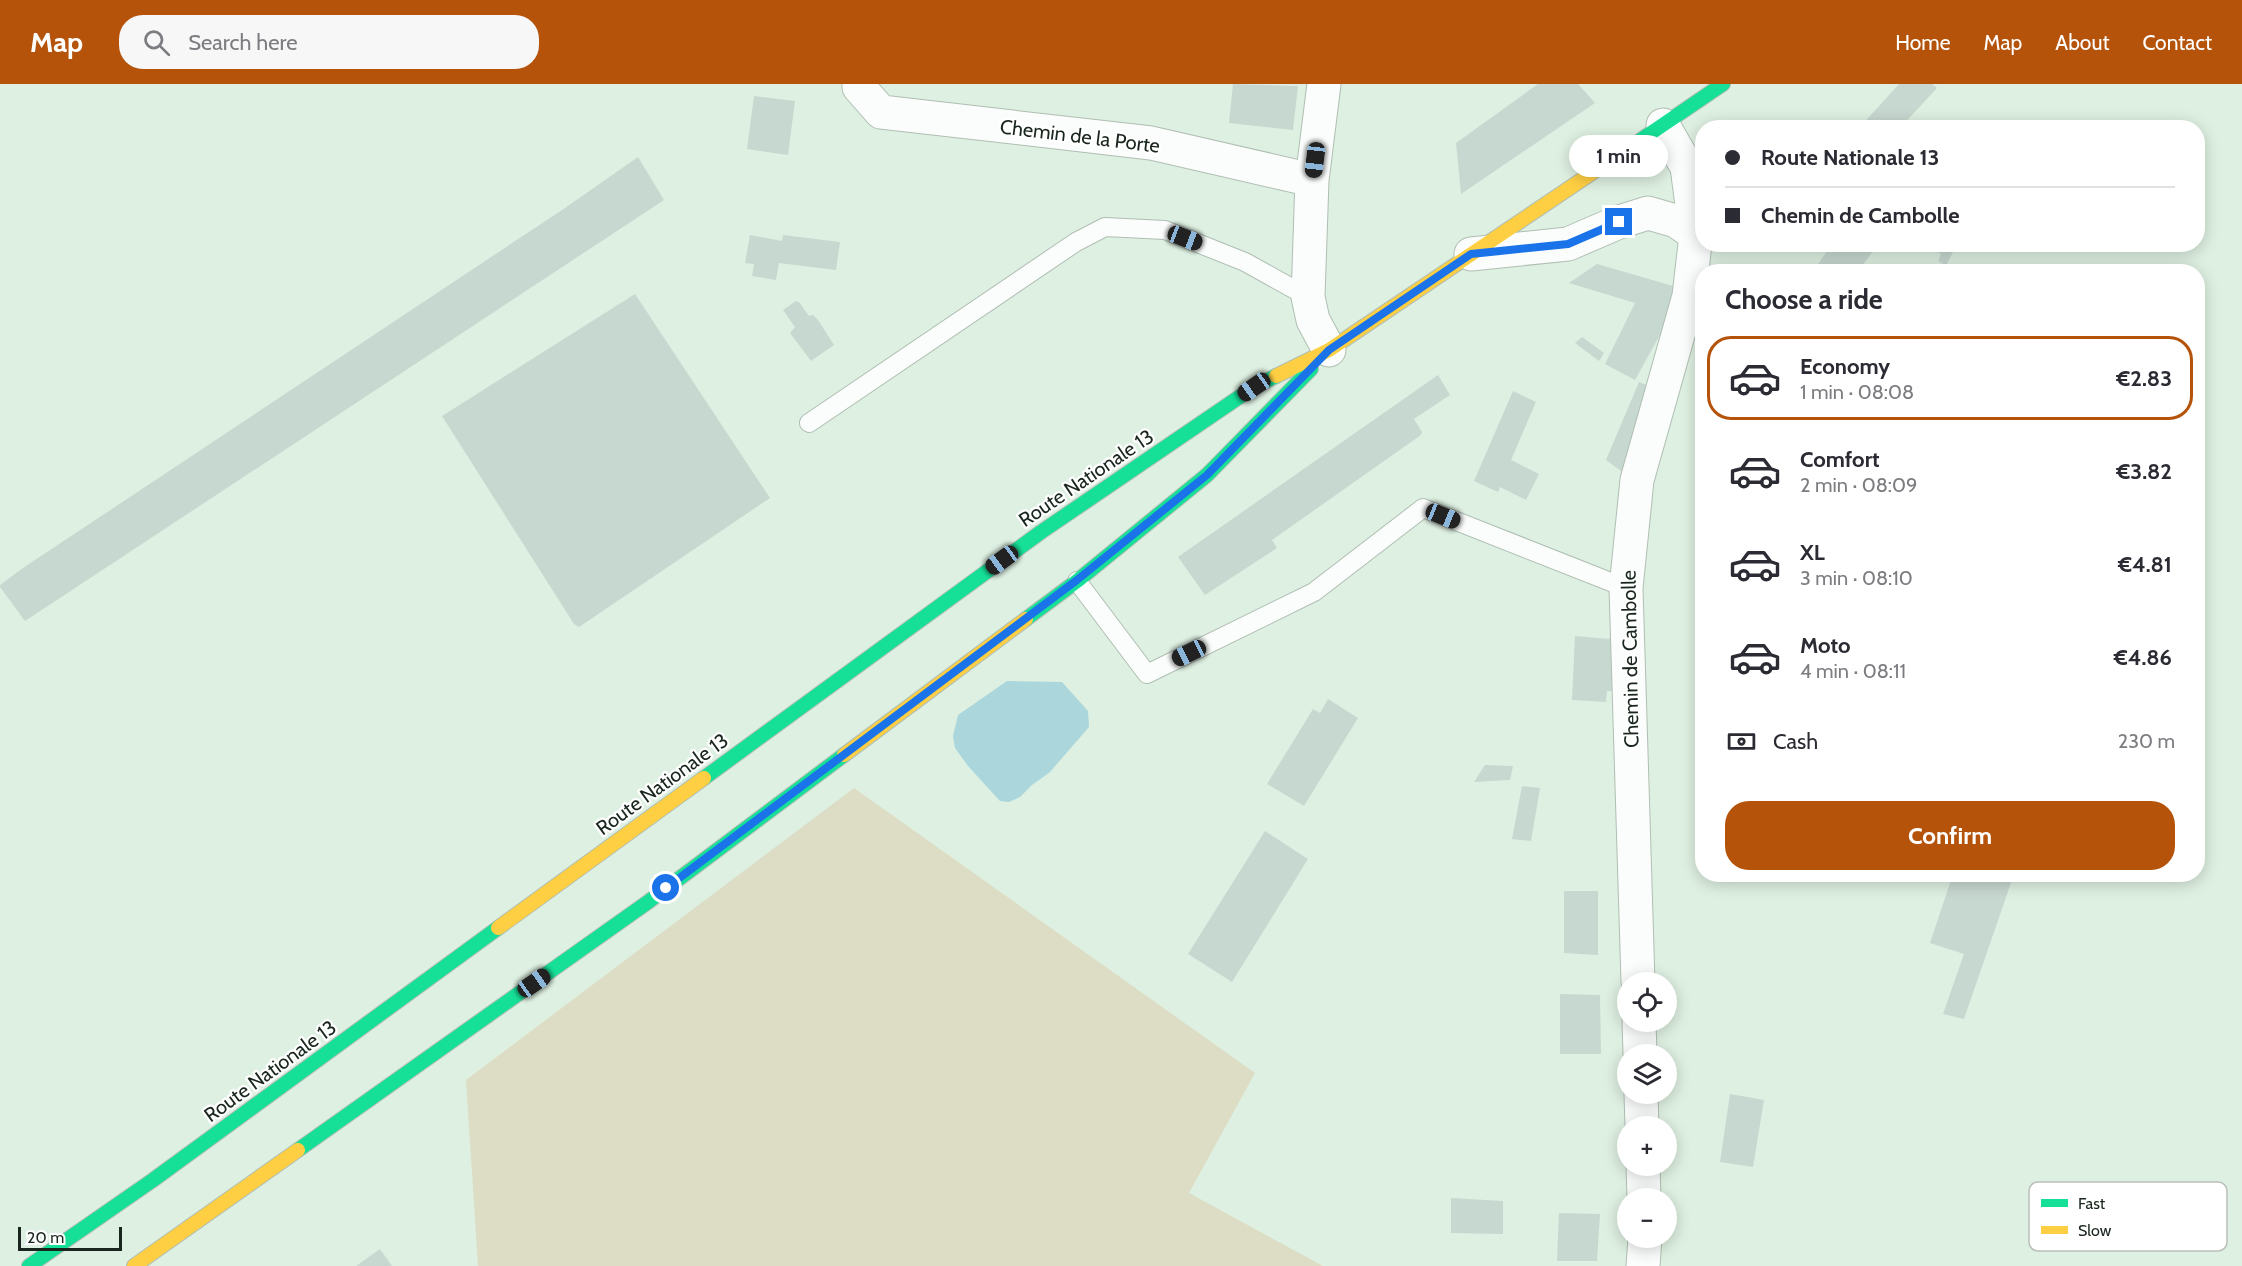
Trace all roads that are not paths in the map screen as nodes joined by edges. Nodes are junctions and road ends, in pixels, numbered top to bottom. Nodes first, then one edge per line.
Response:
1 (859, 84) edge
2 (1324, 84) edge
3 (1723, 84) edge
4 (1663, 125) junction
5 (1312, 180) junction
6 (1695, 227) edge
7 (1695, 234) edge
8 (1695, 244) edge
9 (1471, 254) junction
10 (1308, 297) junction
11 (1329, 350) junction
12 (809, 423) dead end
13 (1077, 580) junction
14 (1626, 588) junction
15 (1638, 972) edge
16 (1645, 1248) edge
17 (29, 1266) edge
18 (134, 1266) edge
19 (1642, 1266) edge

1 - 5 street, Chemin de la Porte
2 - 5 street
3 - 4 main road, Route Nationale 13
4 - 6 street, Chemin de Cambolle
4 - 9 main road, Route Nationale 13
5 - 10 street
7 - 9 street
8 - 14 street, Chemin de Cambolle
9 - 11 main road, Route Nationale 13
10 - 11 street
10 - 12 lane
11 - 13 main road, Route Nationale 13
11 - 17 main road, Route Nationale 13
13 - 14 lane
13 - 18 main road, Route Nationale 13
14 - 15 street, Chemin de Cambolle
16 - 19 street

